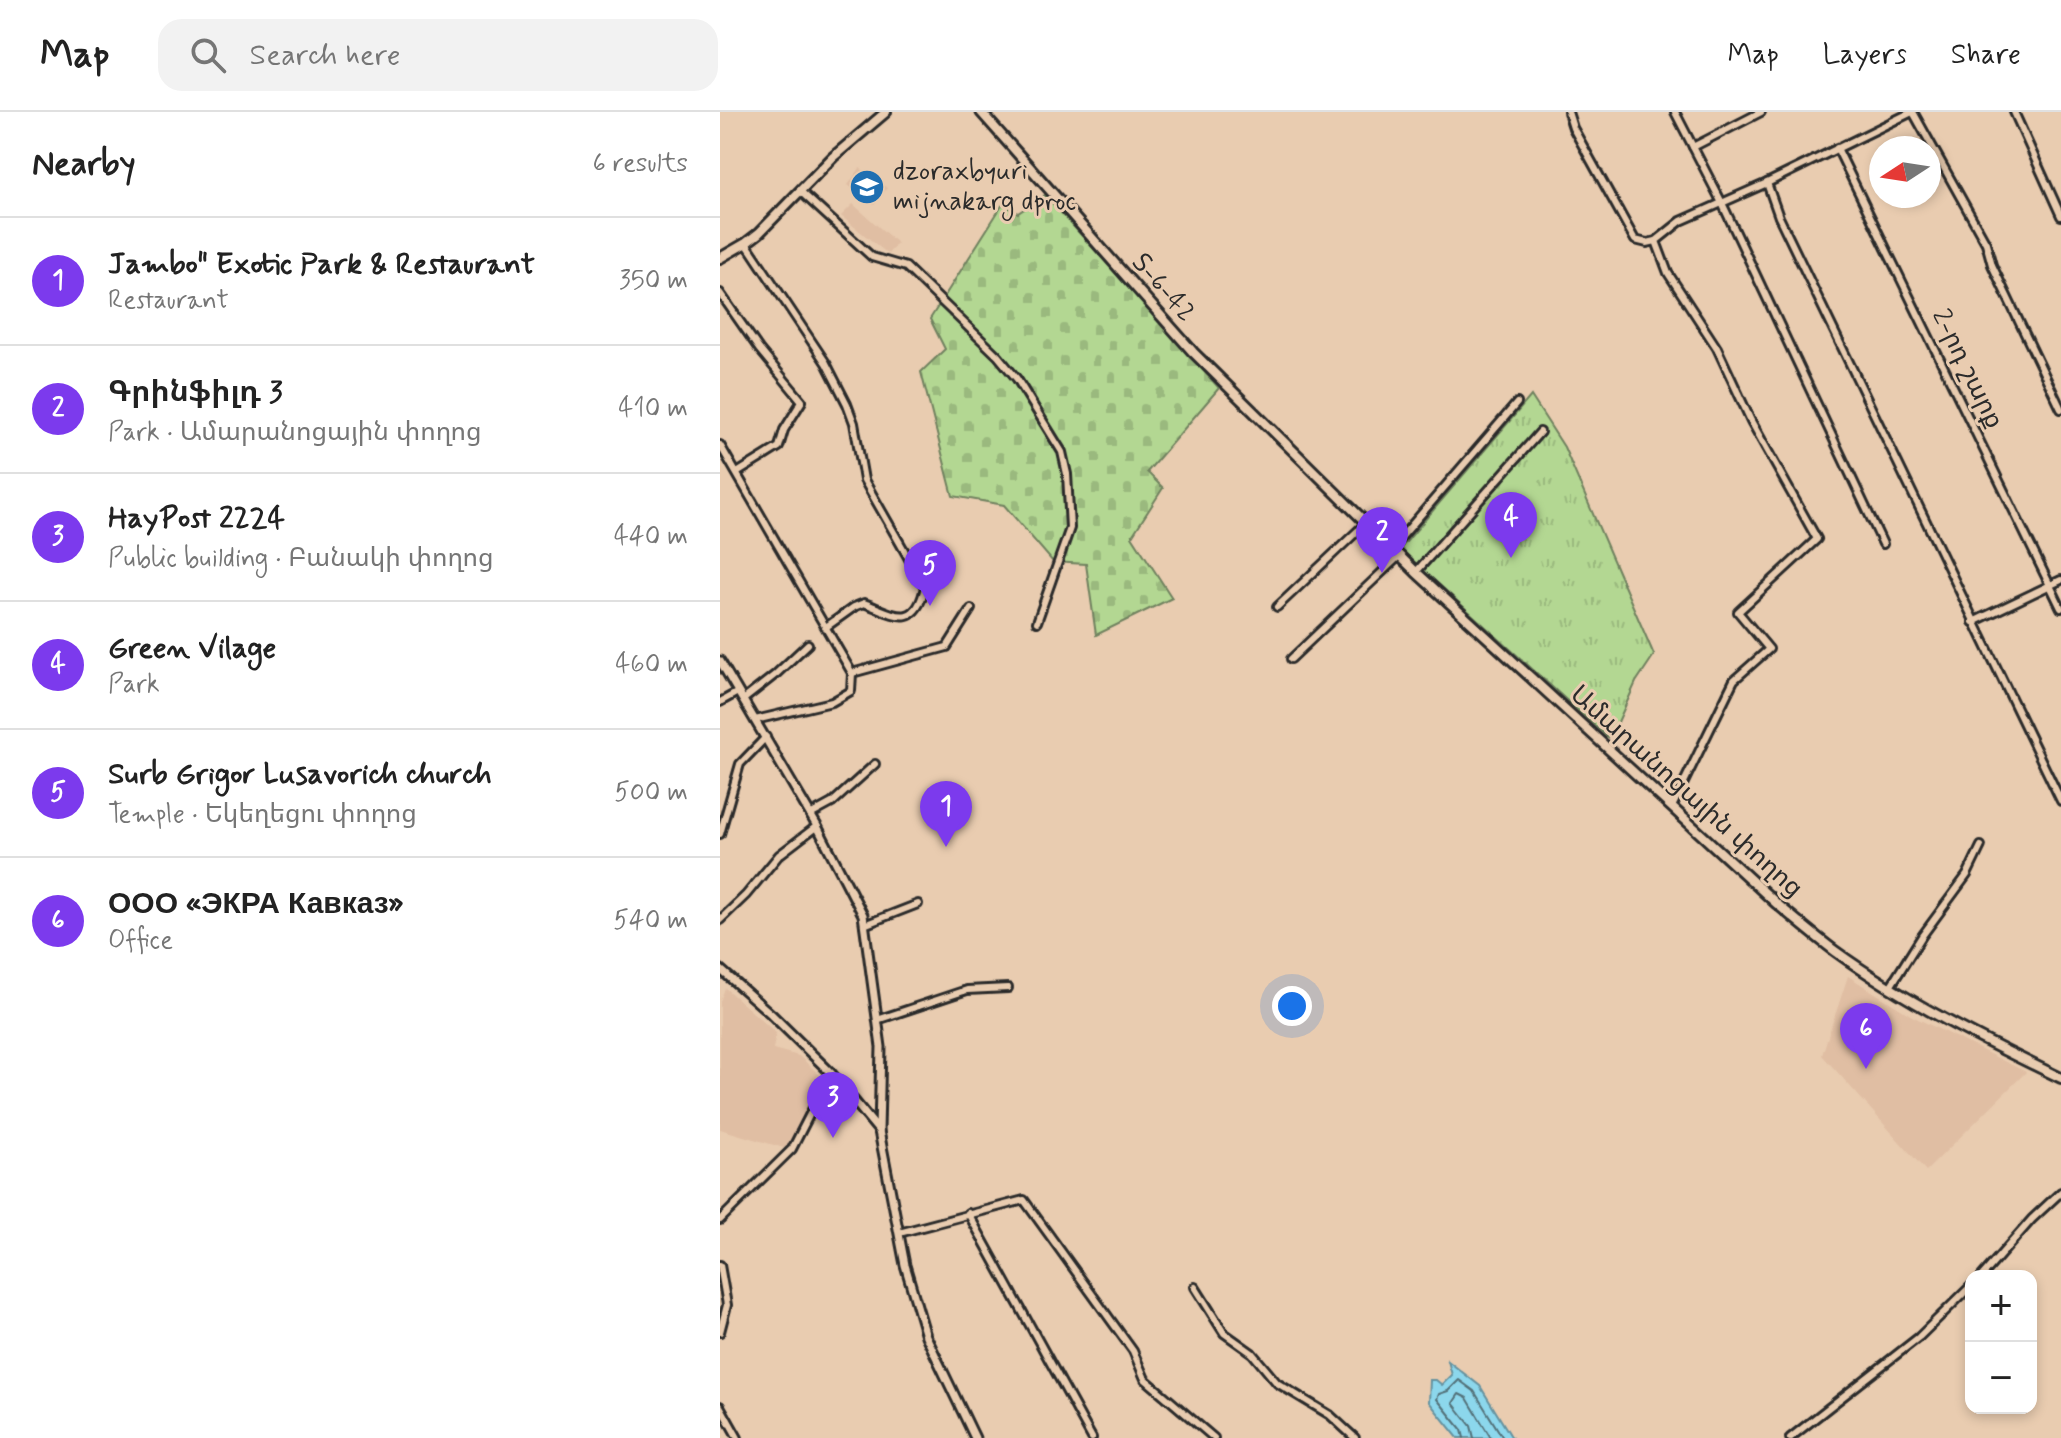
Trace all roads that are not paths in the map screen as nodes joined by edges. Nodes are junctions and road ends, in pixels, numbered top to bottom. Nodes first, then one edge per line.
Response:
1 (886, 112) edge
2 (981, 112) edge
3 (1568, 112) edge
4 (1675, 112) edge
5 (1760, 112) edge
6 (1913, 112) edge
7 (2014, 112) edge
8 (1693, 147) junction
9 (1837, 148) junction
10 (1767, 183) junction
11 (800, 191) junction
12 (1722, 203) junction
13 (2061, 216) edge
14 (1656, 241) junction
15 (746, 243) junction
16 (720, 258) edge
17 (720, 293) edge
18 (1517, 403) dead end
19 (2061, 409) edge
20 (1540, 432) dead end
21 (720, 445) edge
22 (737, 473) junction
23 (1325, 482) joint
24 (1366, 523) junction
25 (1883, 544) dead end
26 (1392, 548) junction
27 (1399, 556) junction
28 (1416, 572) junction
29 (2061, 580) edge
30 (2050, 585) junction
31 (1277, 607) dead end
32 (2061, 608) edge
33 (971, 609) dead end
34 (1037, 622) dead end
35 (1973, 622) junction
36 (826, 627) junction
37 (808, 644) dead end
38 (1291, 659) dead end
39 (720, 661) edge
40 (852, 673) junction
41 (740, 696) junction
42 (720, 702) edge
43 (755, 720) junction
44 (766, 737) junction
45 (875, 764) dead end
46 (2061, 801) edge
47 (1672, 807) junction
48 (810, 815) junction
49 (817, 826) junction
50 (720, 834) edge
51 (1981, 846) dead end
52 (918, 904) dead end
53 (720, 920) edge
54 (864, 925) junction
55 (720, 969) edge
56 (1890, 987) junction
57 (1008, 988) dead end
58 (877, 1020) junction
59 (831, 1073) junction
60 (2061, 1078) edge
61 (879, 1131) junction
62 (2061, 1192) edge
63 (968, 1213) junction
64 (720, 1220) edge
65 (899, 1233) junction
66 (720, 1265) edge
67 (1987, 1270) edge
68 (1195, 1287) dead end
69 (1965, 1292) edge
70 (720, 1332) edge
71 (720, 1406) edge
72 (738, 1438) edge
73 (975, 1438) edge
74 (1092, 1438) edge
75 (1214, 1438) edge
76 (1355, 1438) edge
77 (1790, 1438) edge

1 - 11 main road
2 - 23 main road, Տ-6-42 / Տ-6-42
3 - 14 street
4 - 8 street
5 - 8 street
6 - 9 street
6 - 19 street
7 - 13 street
8 - 12 street
9 - 10 street
9 - 30 street, 2-րդ շարք
10 - 12 street
10 - 35 street
11 - 15 main road
11 - 34 street
12 - 14 street
12 - 25 street
14 - 47 street
15 - 16 main road
15 - 36 street
17 - 22 street
18 - 26 street
20 - 28 street
21 - 22 street
22 - 36 street
23 - 24 main road, Ամարանոցային փողոց / Տ-6-42
24 - 26 main road, Ամարանոցային փողոց / Տ-6-42
24 - 31 street
26 - 27 main road, Ամարանոցային փողոց / Տ-6-42
27 - 28 main road, Ամարանոցային փողոց / Տ-6-42
27 - 38 street
28 - 47 main road, Ամարանոցային փողոց / Տ-6-42
29 - 30 street
30 - 32 street, 2-րդ շարք
30 - 35 street
33 - 40 street
35 - 46 street
36 - 40 street
37 - 41 street
39 - 41 street
40 - 43 street
41 - 42 street
41 - 43 street
43 - 44 street
44 - 48 street
44 - 50 street
45 - 48 street
47 - 56 main road, Ամարանոցային փողոց / Տ-6-42
48 - 49 street
49 - 53 street
49 - 54 street
51 - 56 street
52 - 54 street
54 - 58 street
55 - 59 street
56 - 60 main road, Ամարանոցային փողոց / Տ-6-42
57 - 58 street
58 - 61 street
59 - 61 street
59 - 64 street
61 - 65 street
62 - 67 street
63 - 65 street
63 - 74 street
63 - 75 street
65 - 73 street
66 - 70 street
68 - 76 street
69 - 77 street
71 - 72 street

